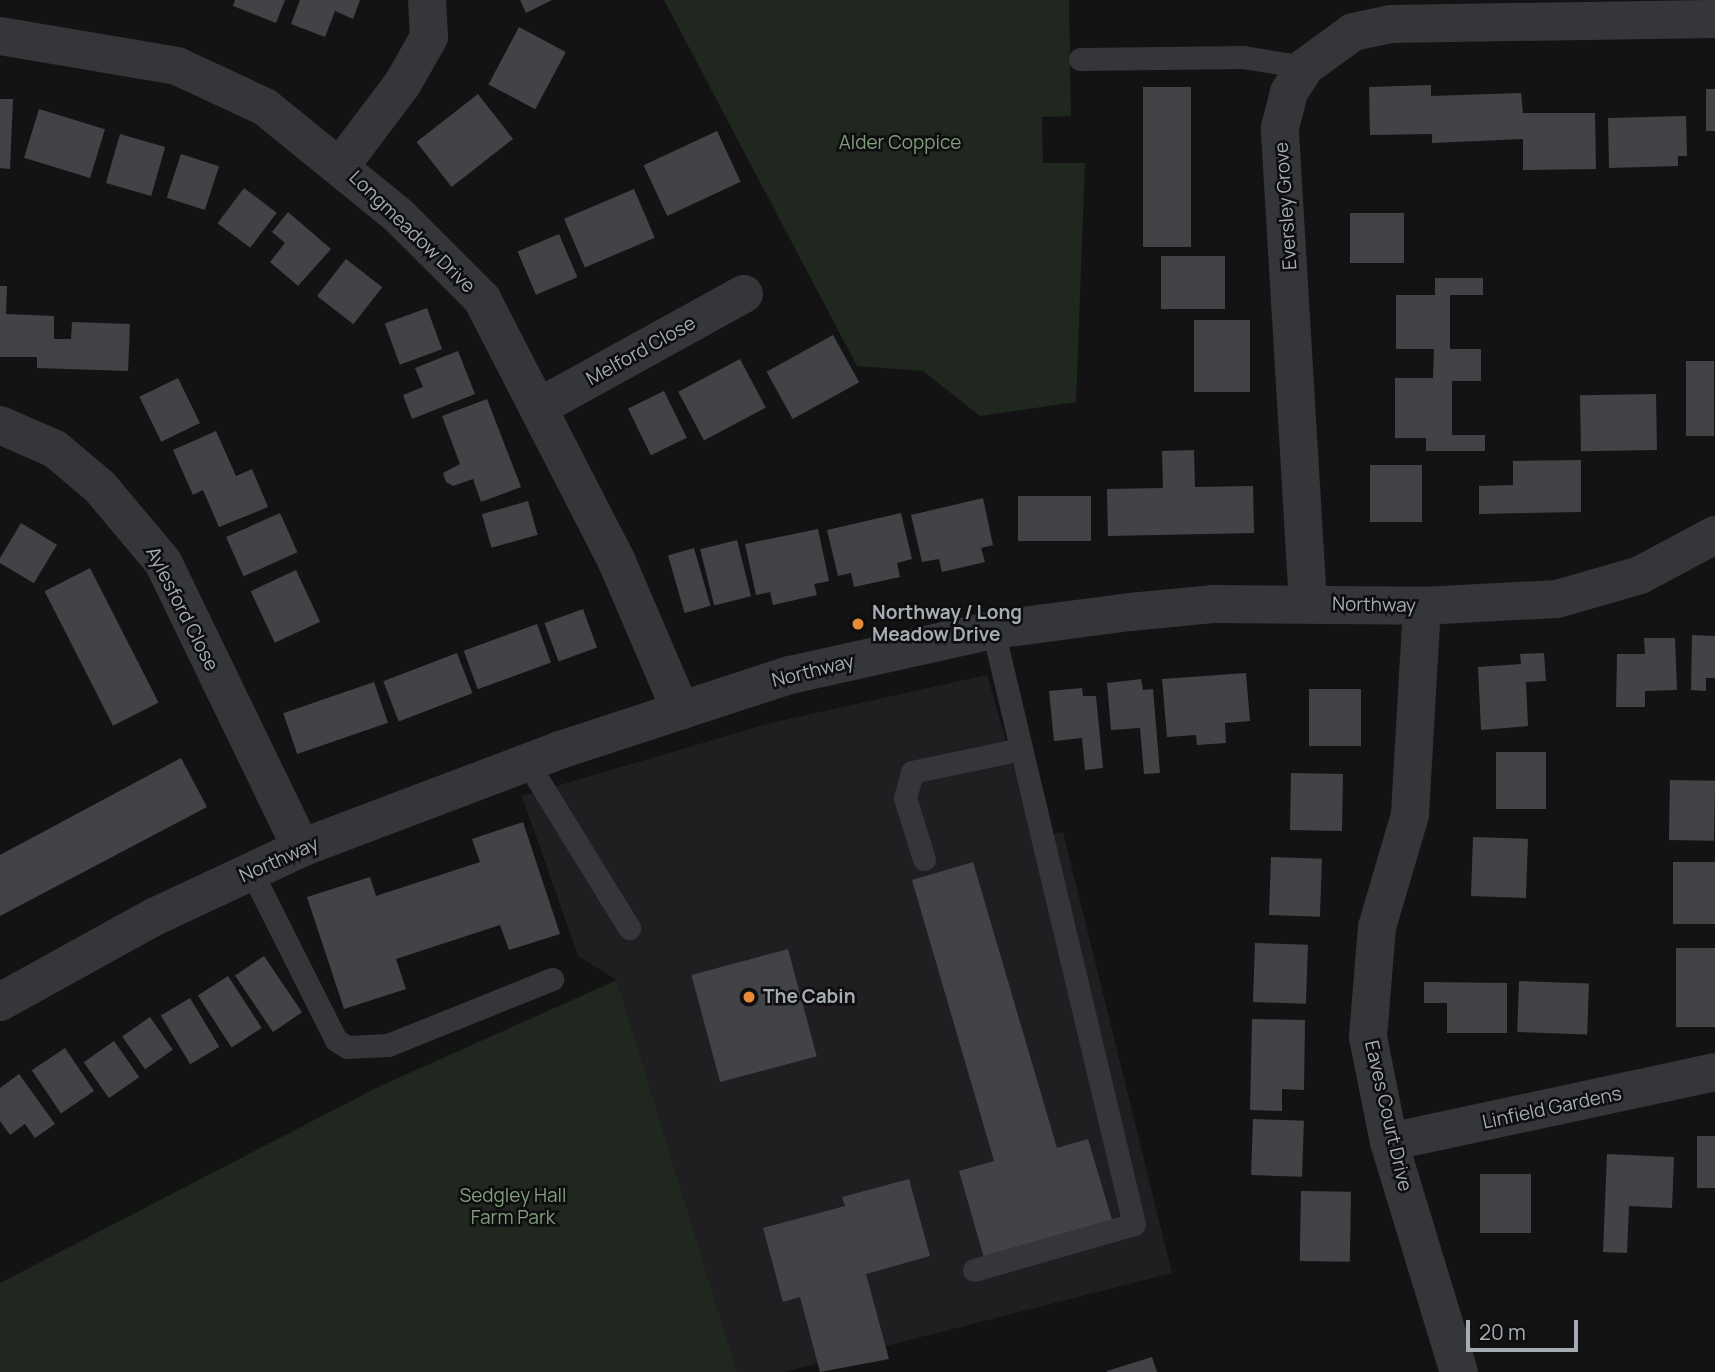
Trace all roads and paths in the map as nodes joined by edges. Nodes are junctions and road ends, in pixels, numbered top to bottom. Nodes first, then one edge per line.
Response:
1 (427, 0) edge
2 (1715, 19) edge
3 (0, 36) edge
4 (1080, 59) dead end
5 (1305, 67) junction
6 (342, 164) junction
7 (744, 294) dead end
8 (539, 407) junction
9 (0, 425) edge
10 (1715, 535) edge
11 (1308, 604) junction
12 (1422, 606) junction
13 (993, 630) junction
14 (681, 711) junction
15 (1021, 749) junction
16 (527, 762) junction
17 (301, 848) junction
18 (924, 859) dead end
19 (251, 871) junction
20 (629, 928) dead end
21 (552, 979) dead end
22 (0, 1002) edge
23 (1715, 1072) edge
24 (1389, 1142) junction
25 (974, 1270) dead end
26 (1459, 1372) edge

1 - 6 street
2 - 5 street, Eversley Grove
3 - 6 street, Longmeadow Drive
4 - 5 lane
5 - 11 street, Eversley Grove
6 - 8 street, Longmeadow Drive
7 - 8 street, Melford Close
8 - 14 street, Longmeadow Drive
9 - 17 street, Aylesford Close
10 - 12 street, Northway
11 - 12 street, Northway
11 - 13 street, Northway
12 - 24 street, Eaves Court Drive
13 - 14 street, Northway
13 - 15 lane
14 - 16 street, Northway
15 - 18 lane
15 - 25 lane
16 - 17 street, Northway
16 - 20 lane
17 - 19 street, Northway
19 - 21 lane
19 - 22 street, Northway
23 - 24 street, Linfield Gardens
24 - 26 street, Eaves Court Drive

